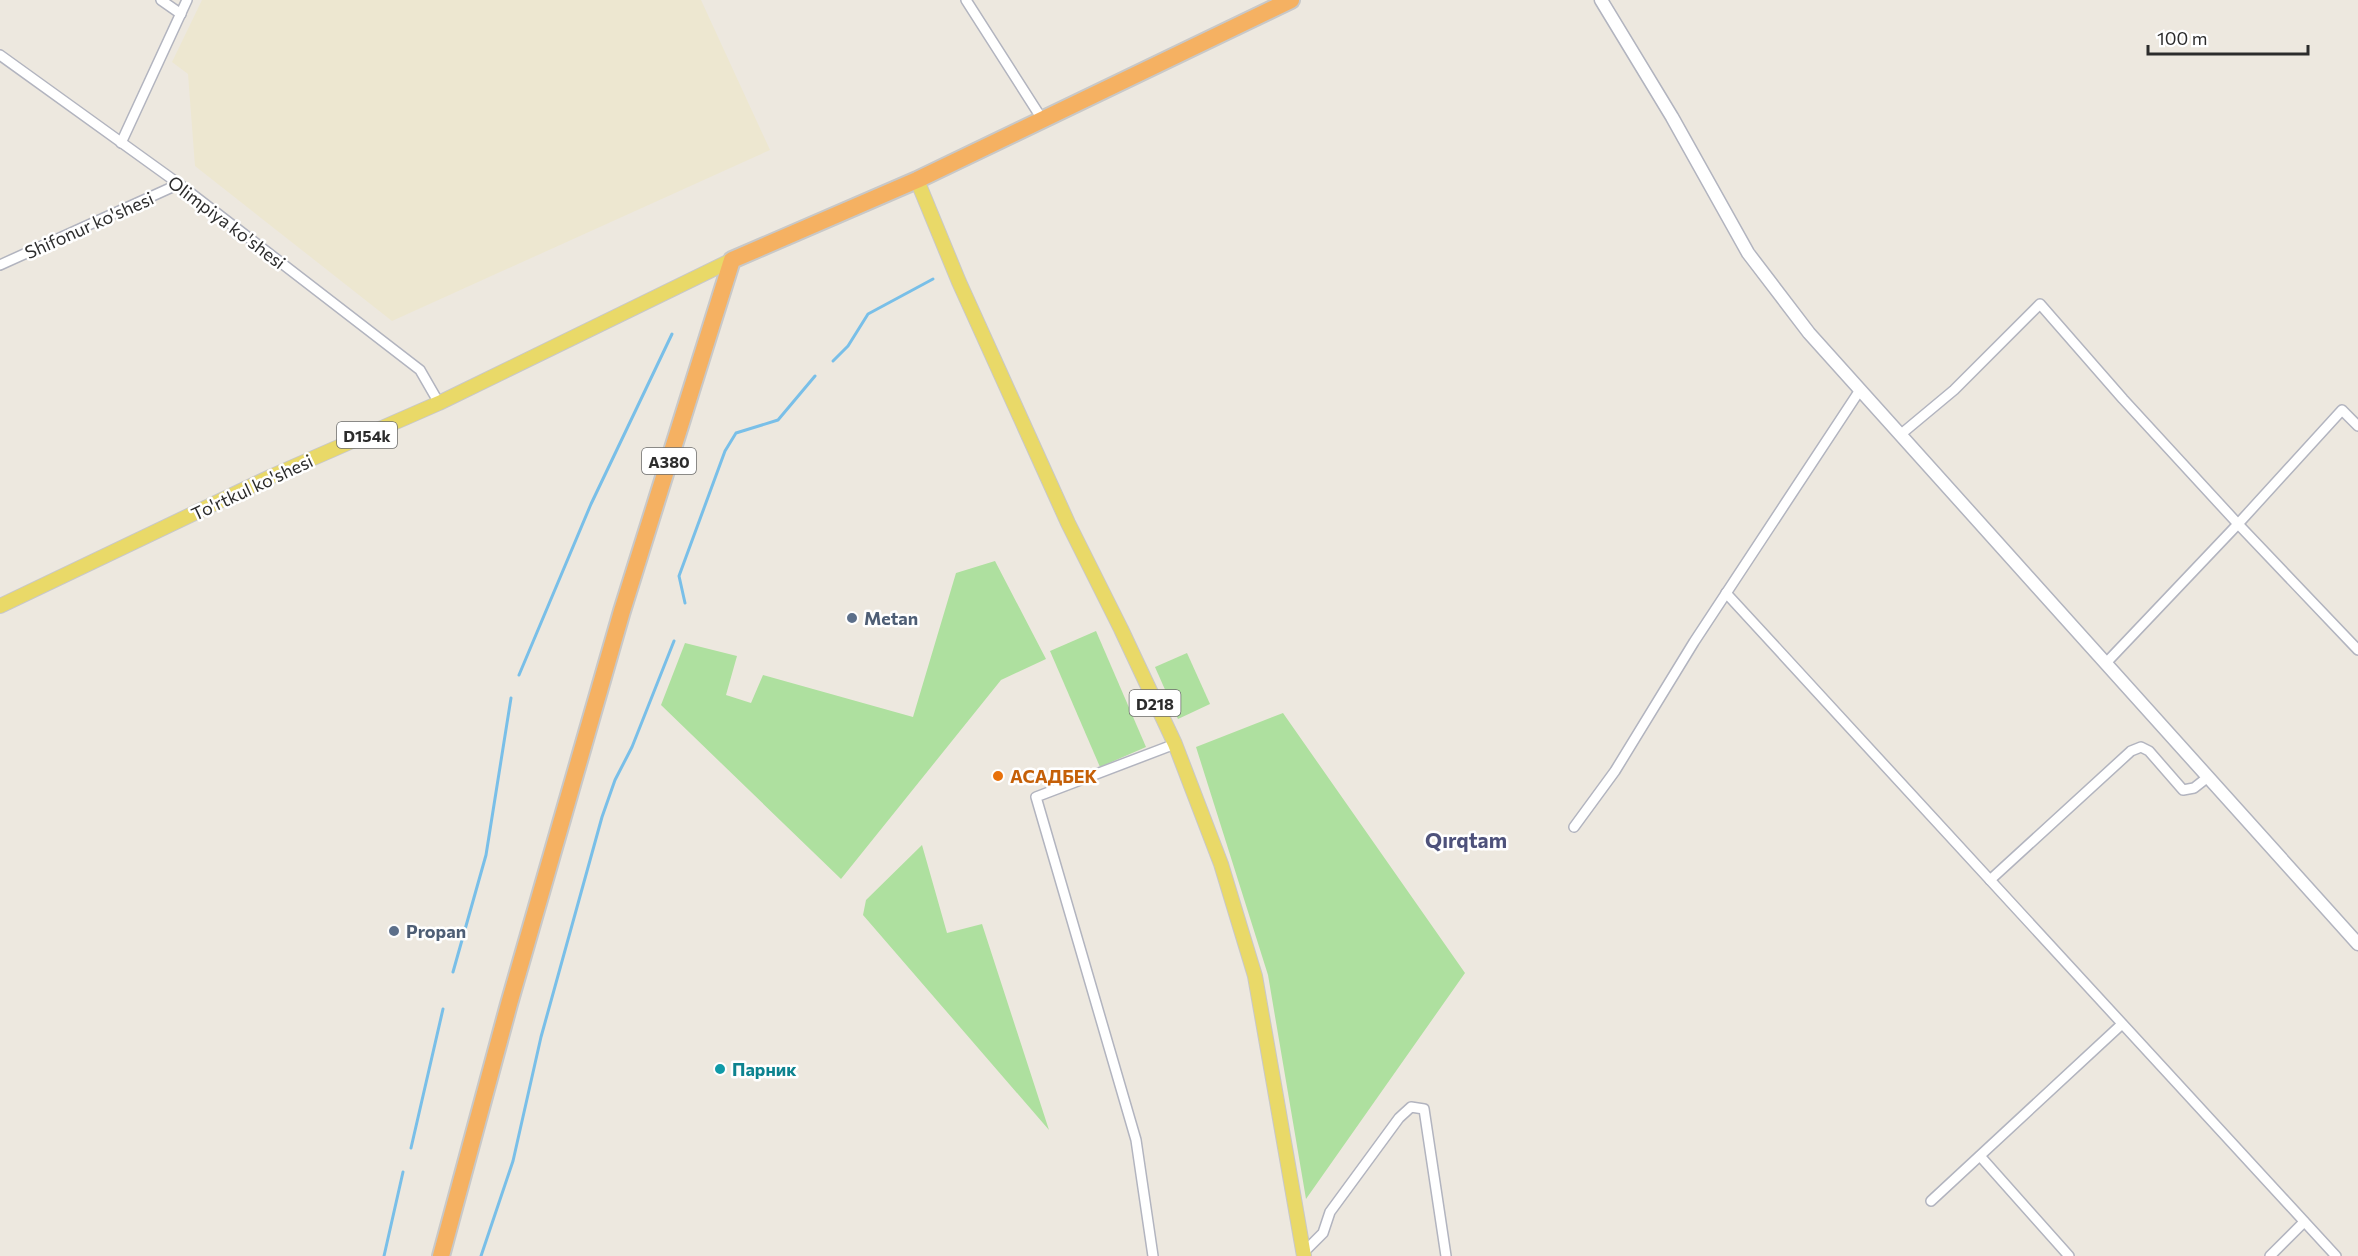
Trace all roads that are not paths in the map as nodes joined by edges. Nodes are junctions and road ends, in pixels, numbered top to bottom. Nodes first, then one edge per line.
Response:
1 (161, 0) edge
2 (187, 0) edge
3 (966, 0) edge
4 (1291, 0) edge
5 (1601, 0) edge
6 (181, 14) junction
7 (0, 56) edge
8 (1042, 119) junction
9 (121, 143) junction
10 (917, 180) junction
11 (179, 184) junction
12 (732, 260) junction
13 (0, 265) edge
14 (1860, 390) junction
15 (439, 403) junction
16 (2358, 426) edge
17 (1900, 435) junction
18 (2238, 524) junction
19 (1726, 593) junction
20 (0, 606) edge
21 (2358, 650) edge
22 (2106, 663) junction
23 (1175, 744) junction
24 (2208, 777) junction
25 (1574, 827) dead end
26 (1990, 880) junction
27 (2358, 944) edge
28 (2122, 1024) junction
29 (1980, 1156) junction
30 (1931, 1201) dead end
31 (2304, 1222) junction
32 (1303, 1254) edge
33 (441, 1256) edge
34 (1153, 1256) edge
35 (1446, 1256) edge
36 (2069, 1256) edge
37 (2270, 1256) edge
38 (2336, 1256) edge

1 - 6 street
2 - 6 street
3 - 8 street
4 - 8 highway
5 - 14 street
6 - 9 street
7 - 9 street, Olimpiya ko'shesi
8 - 10 highway
9 - 11 street, Olimpiya ko'shesi
10 - 12 highway
10 - 23 main road, D218
11 - 13 street, Shifonur ko'shesi
11 - 15 street, Olimpiya ko'shesi
12 - 15 main road, To'rtkul ko'shesi / D154k
12 - 33 highway, A380
14 - 17 street
14 - 19 street
15 - 20 main road, To'rtkul ko'shesi / D154k
16 - 18 street
17 - 18 street
17 - 22 street
18 - 21 street
18 - 22 street
19 - 25 street
19 - 26 street
22 - 24 street
23 - 32 main road, D218
23 - 34 street
24 - 26 street
24 - 27 street
26 - 28 street
28 - 29 street
28 - 31 street
29 - 30 street
29 - 36 street
31 - 37 street
31 - 38 street
32 - 35 street

